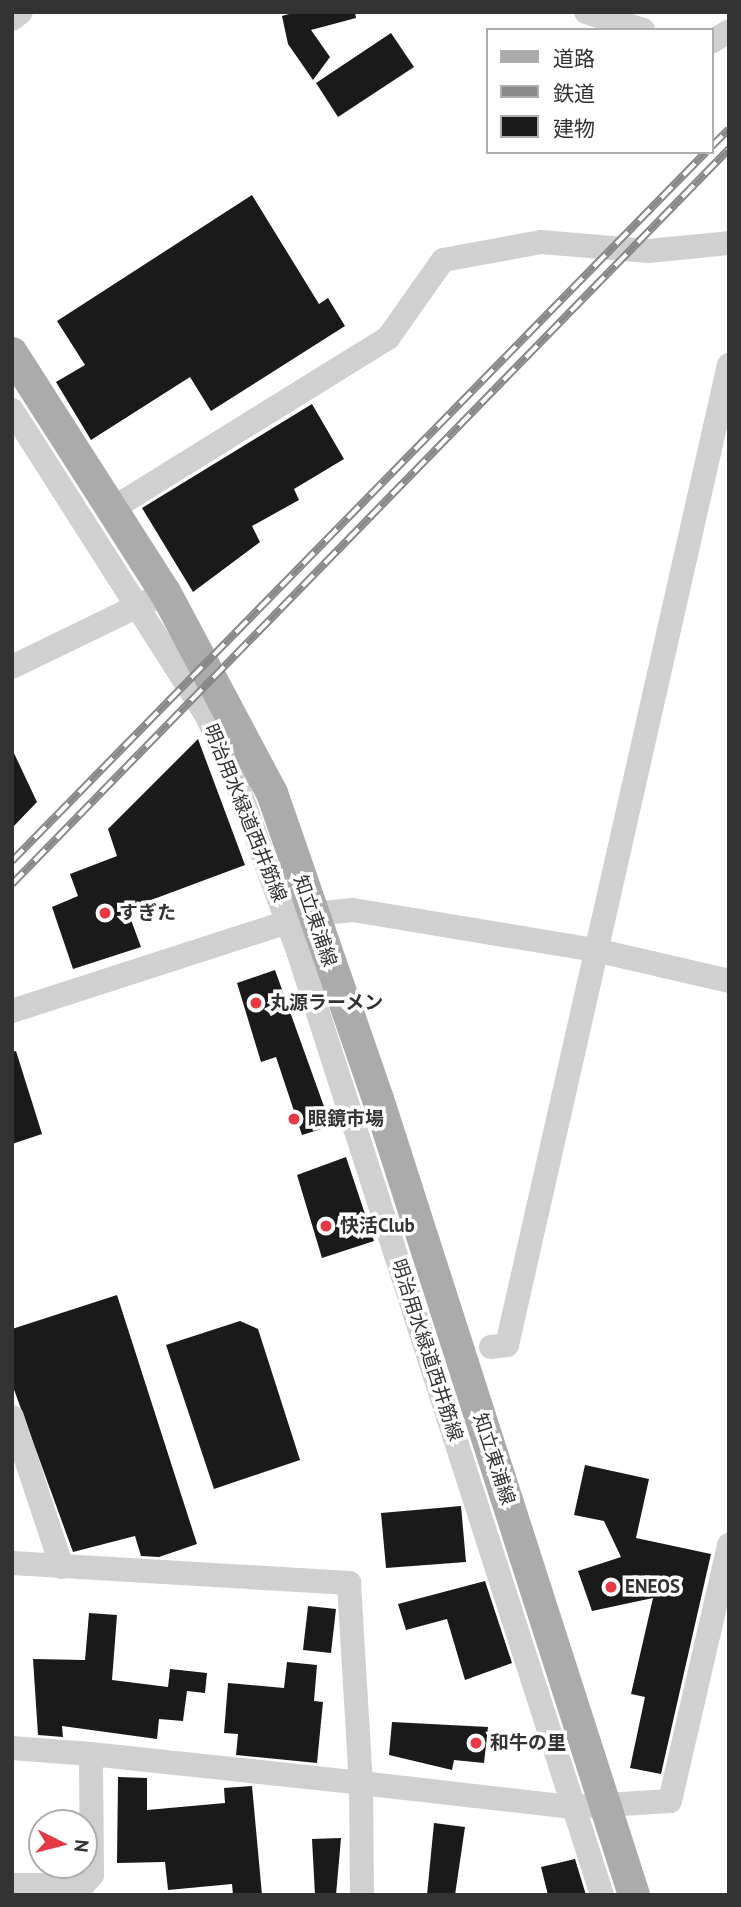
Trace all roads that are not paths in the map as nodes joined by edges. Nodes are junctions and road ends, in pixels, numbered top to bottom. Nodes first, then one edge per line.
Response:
1 (21, 12) edge
2 (586, 12) edge
3 (12, 19) edge
4 (637, 28) edge
5 (729, 31) edge
6 (713, 41) edge
7 (729, 243) edge
8 (12, 353) edge
9 (729, 365) edge
10 (12, 410) edge
11 (112, 509) junction
12 (165, 592) junction
13 (136, 606) junction
14 (12, 667) edge
15 (301, 919) junction
16 (595, 950) junction
17 (729, 981) edge
18 (12, 1010) edge
19 (491, 1347) dead end
20 (12, 1417) edge
21 (729, 1545) edge
22 (12, 1563) edge
23 (61, 1567) junction
24 (12, 1748) edge
25 (92, 1754) junction
26 (361, 1783) junction
27 (604, 1805) junction
28 (573, 1807) junction
29 (12, 1885) edge
30 (362, 1895) edge
31 (602, 1895) edge
32 (634, 1895) edge

1 - 3 street
2 - 4 street
5 - 6 street
7 - 11 street
8 - 11 main road, 知立東浦線
9 - 16 street
10 - 13 street, 明治用水緑道西井筋線
11 - 12 main road, 知立東浦線
12 - 13 street
12 - 15 main road, 知立東浦線
13 - 14 street
13 - 15 street, 明治用水緑道西井筋線
15 - 16 street
15 - 18 street
15 - 27 main road, 知立東浦線
15 - 28 street, 明治用水緑道西井筋線
16 - 17 street
16 - 19 street
20 - 23 street
21 - 27 street
22 - 23 street
23 - 26 street
24 - 25 street
25 - 26 street
25 - 29 street
26 - 28 street
26 - 30 street
27 - 28 street
27 - 32 main road, 知立東浦線
28 - 31 street, 明治用水緑道西井筋線

